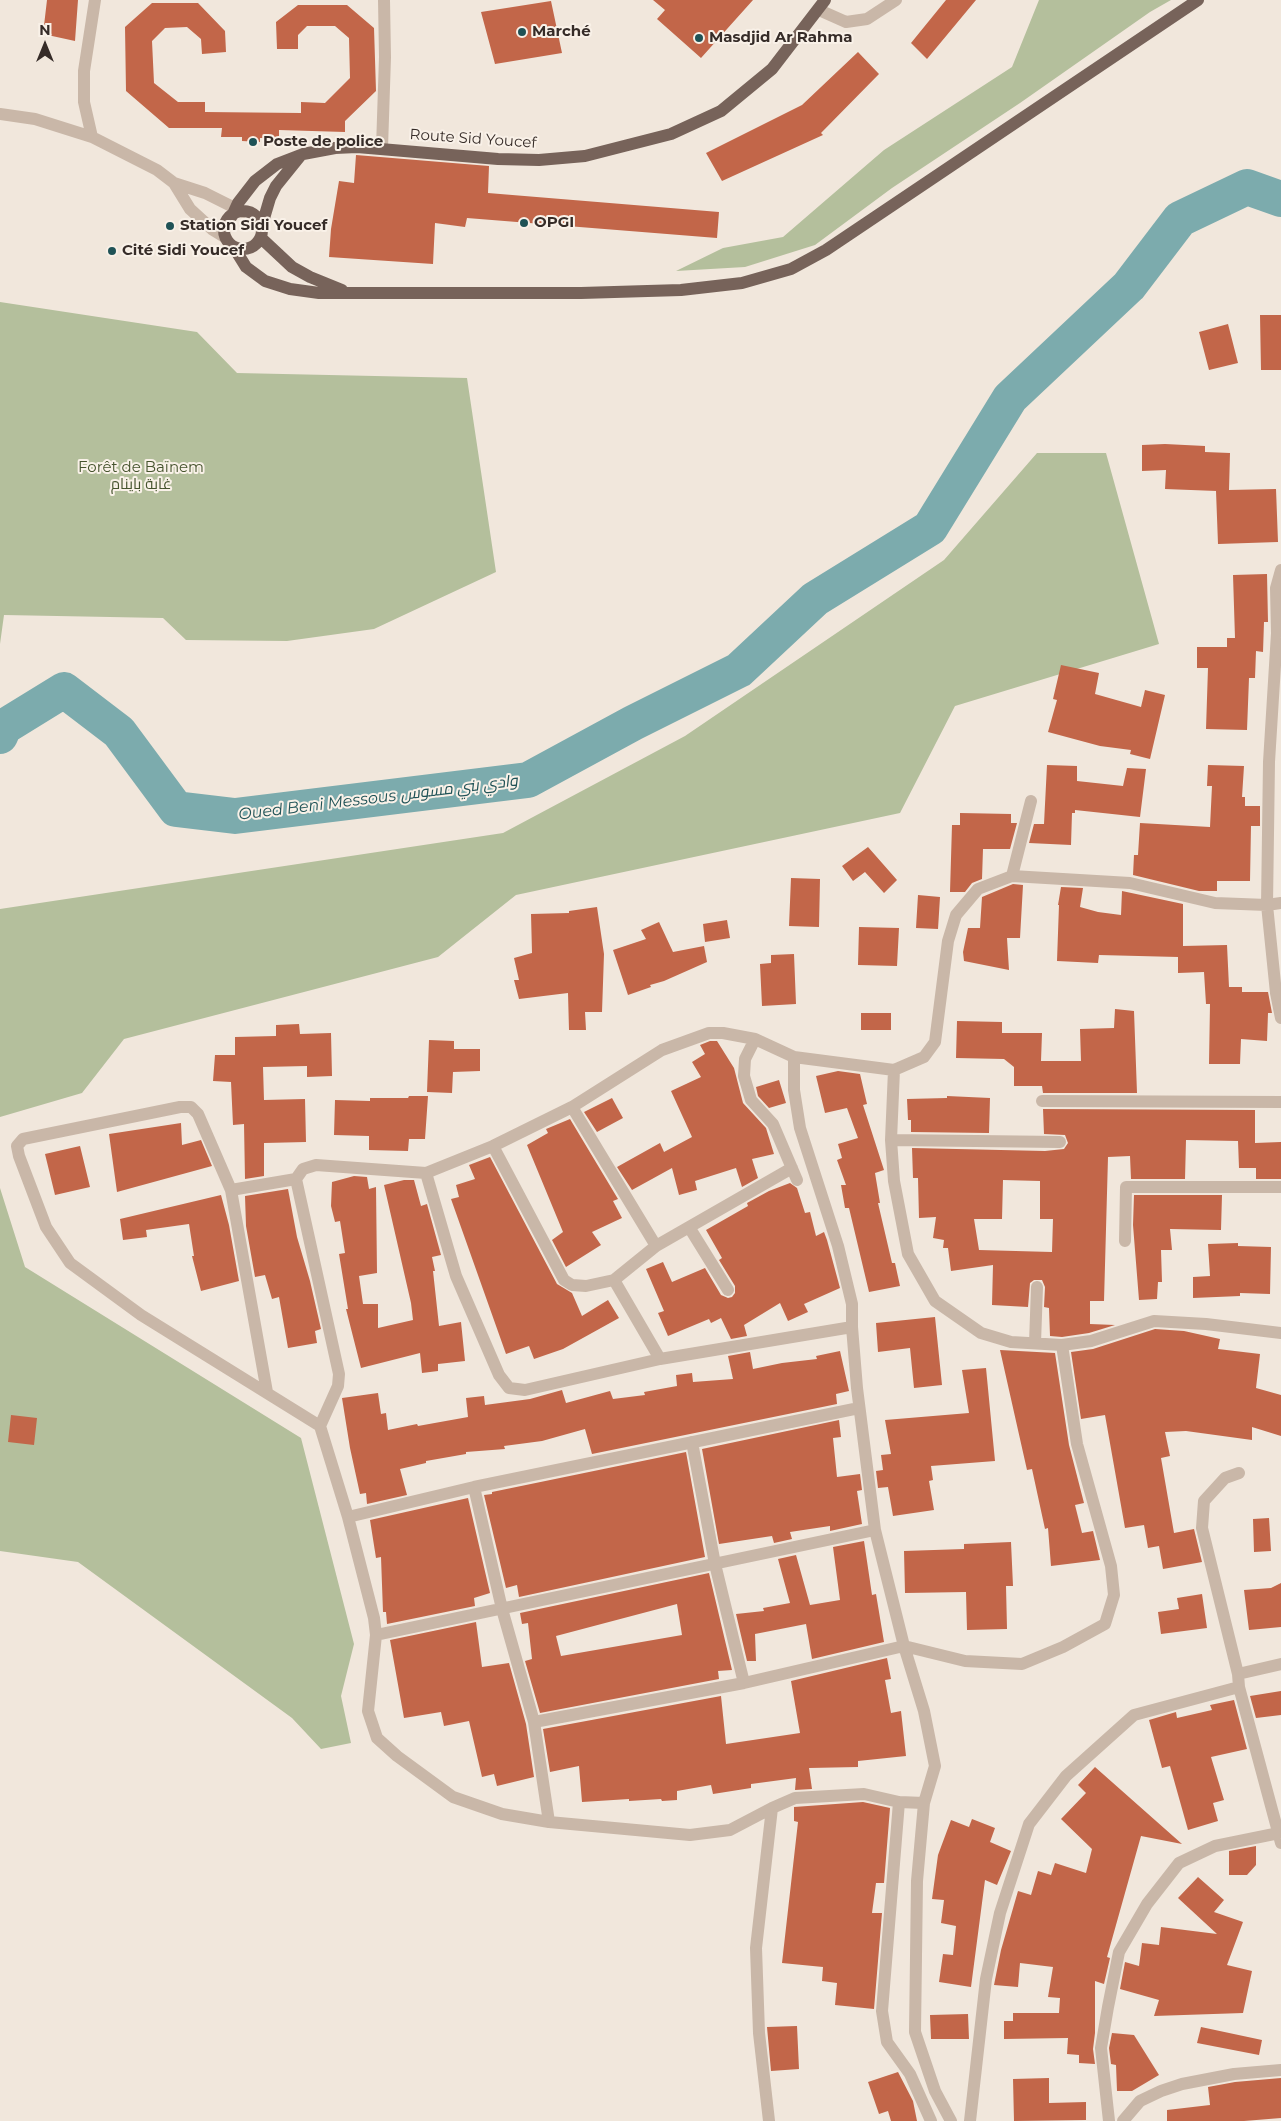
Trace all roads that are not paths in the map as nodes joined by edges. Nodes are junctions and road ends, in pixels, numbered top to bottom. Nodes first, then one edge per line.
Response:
1 (96, 0) edge
2 (384, 0) edge
3 (896, 0) edge
4 (1198, 0) edge
5 (822, 5) edge
6 (0, 114) edge
7 (92, 137) junction
8 (382, 148) junction
9 (302, 154) junction
10 (174, 183) junction
11 (237, 212) junction
12 (262, 225) junction
13 (261, 238) junction
14 (230, 242) junction
15 (349, 292) junction
16 (1281, 570) edge
17 (1279, 632) edge
18 (1031, 800) dead end
19 (1012, 876) junction
20 (1281, 903) edge
21 (1267, 905) junction
22 (1281, 1018) edge
23 (754, 1039) junction
24 (794, 1057) junction
25 (894, 1070) junction
26 (1042, 1101) dead end
27 (1281, 1102) edge
28 (572, 1107) junction
29 (891, 1140) junction
30 (1060, 1142) dead end
31 (493, 1146) junction
32 (426, 1173) junction
33 (296, 1179) junction
34 (1281, 1187) edge
35 (231, 1190) junction
36 (689, 1227) junction
37 (1126, 1241) dead end
38 (656, 1246) junction
39 (614, 1280) junction
40 (1037, 1287) dead end
41 (728, 1290) dead end
42 (852, 1326) junction
43 (1281, 1333) edge
44 (1035, 1343) junction
45 (1062, 1345) junction
46 (660, 1359) junction
47 (268, 1392) junction
48 (859, 1408) junction
49 (320, 1426) junction
50 (692, 1442) junction
51 (1239, 1473) dead end
52 (474, 1487) junction
53 (348, 1517) junction
54 (875, 1530) junction
55 (716, 1564) junction
56 (502, 1609) junction
57 (376, 1635) junction
58 (904, 1646) junction
59 (1281, 1664) edge
60 (1238, 1674) junction
61 (744, 1682) junction
62 (1239, 1687) junction
63 (534, 1722) junction
64 (899, 1802) junction
65 (924, 1803) junction
66 (772, 1808) junction
67 (549, 1822) junction
68 (1280, 1838) edge
69 (1281, 2070) edge
70 (770, 2121) edge
71 (931, 2121) edge
72 (951, 2121) edge
73 (970, 2121) edge
74 (1109, 2121) edge
75 (1123, 2121) edge

1 - 7 street
2 - 8 street
3 - 5 street
4 - 15 main road
5 - 8 main road, Route Sid Youcef
6 - 7 street
7 - 10 street
8 - 9 main road, Route Sid Youcef
9 - 11 main road, Route Sid Youcef
9 - 12 main road
10 - 11 street
10 - 14 street
11 - 12 main road
11 - 14 main road
12 - 13 main road
13 - 14 main road
13 - 15 main road
14 - 15 main road
16 - 17 street
17 - 21 street
18 - 19 street
19 - 21 street
19 - 25 street
20 - 21 street
21 - 22 street
23 - 24 street
23 - 28 street
23 - 36 street
24 - 25 street
24 - 42 street
25 - 29 street
26 - 27 street
28 - 31 street
28 - 38 street
29 - 30 street
29 - 44 street
31 - 32 street
31 - 39 street
32 - 33 street
32 - 46 street
33 - 35 street
33 - 49 street
34 - 37 street
35 - 47 street
35 - 47 street
36 - 38 street
36 - 41 street
38 - 39 street
39 - 46 street
40 - 44 street
42 - 46 street
42 - 48 street
43 - 45 street
44 - 45 street
45 - 58 street
47 - 49 street
48 - 50 street
48 - 54 street
49 - 53 street
50 - 52 street
50 - 55 street
51 - 60 street
52 - 53 street
52 - 56 street
53 - 57 street
54 - 55 street
54 - 58 street
55 - 56 street
55 - 61 street
56 - 57 street
56 - 63 street
57 - 67 street
58 - 61 street
58 - 65 street
59 - 60 street
60 - 62 street
61 - 63 street
62 - 68 street
62 - 73 street
63 - 67 street
64 - 65 street
64 - 66 street
64 - 71 street
65 - 72 street
66 - 67 street
66 - 70 street
68 - 74 street
69 - 75 street

